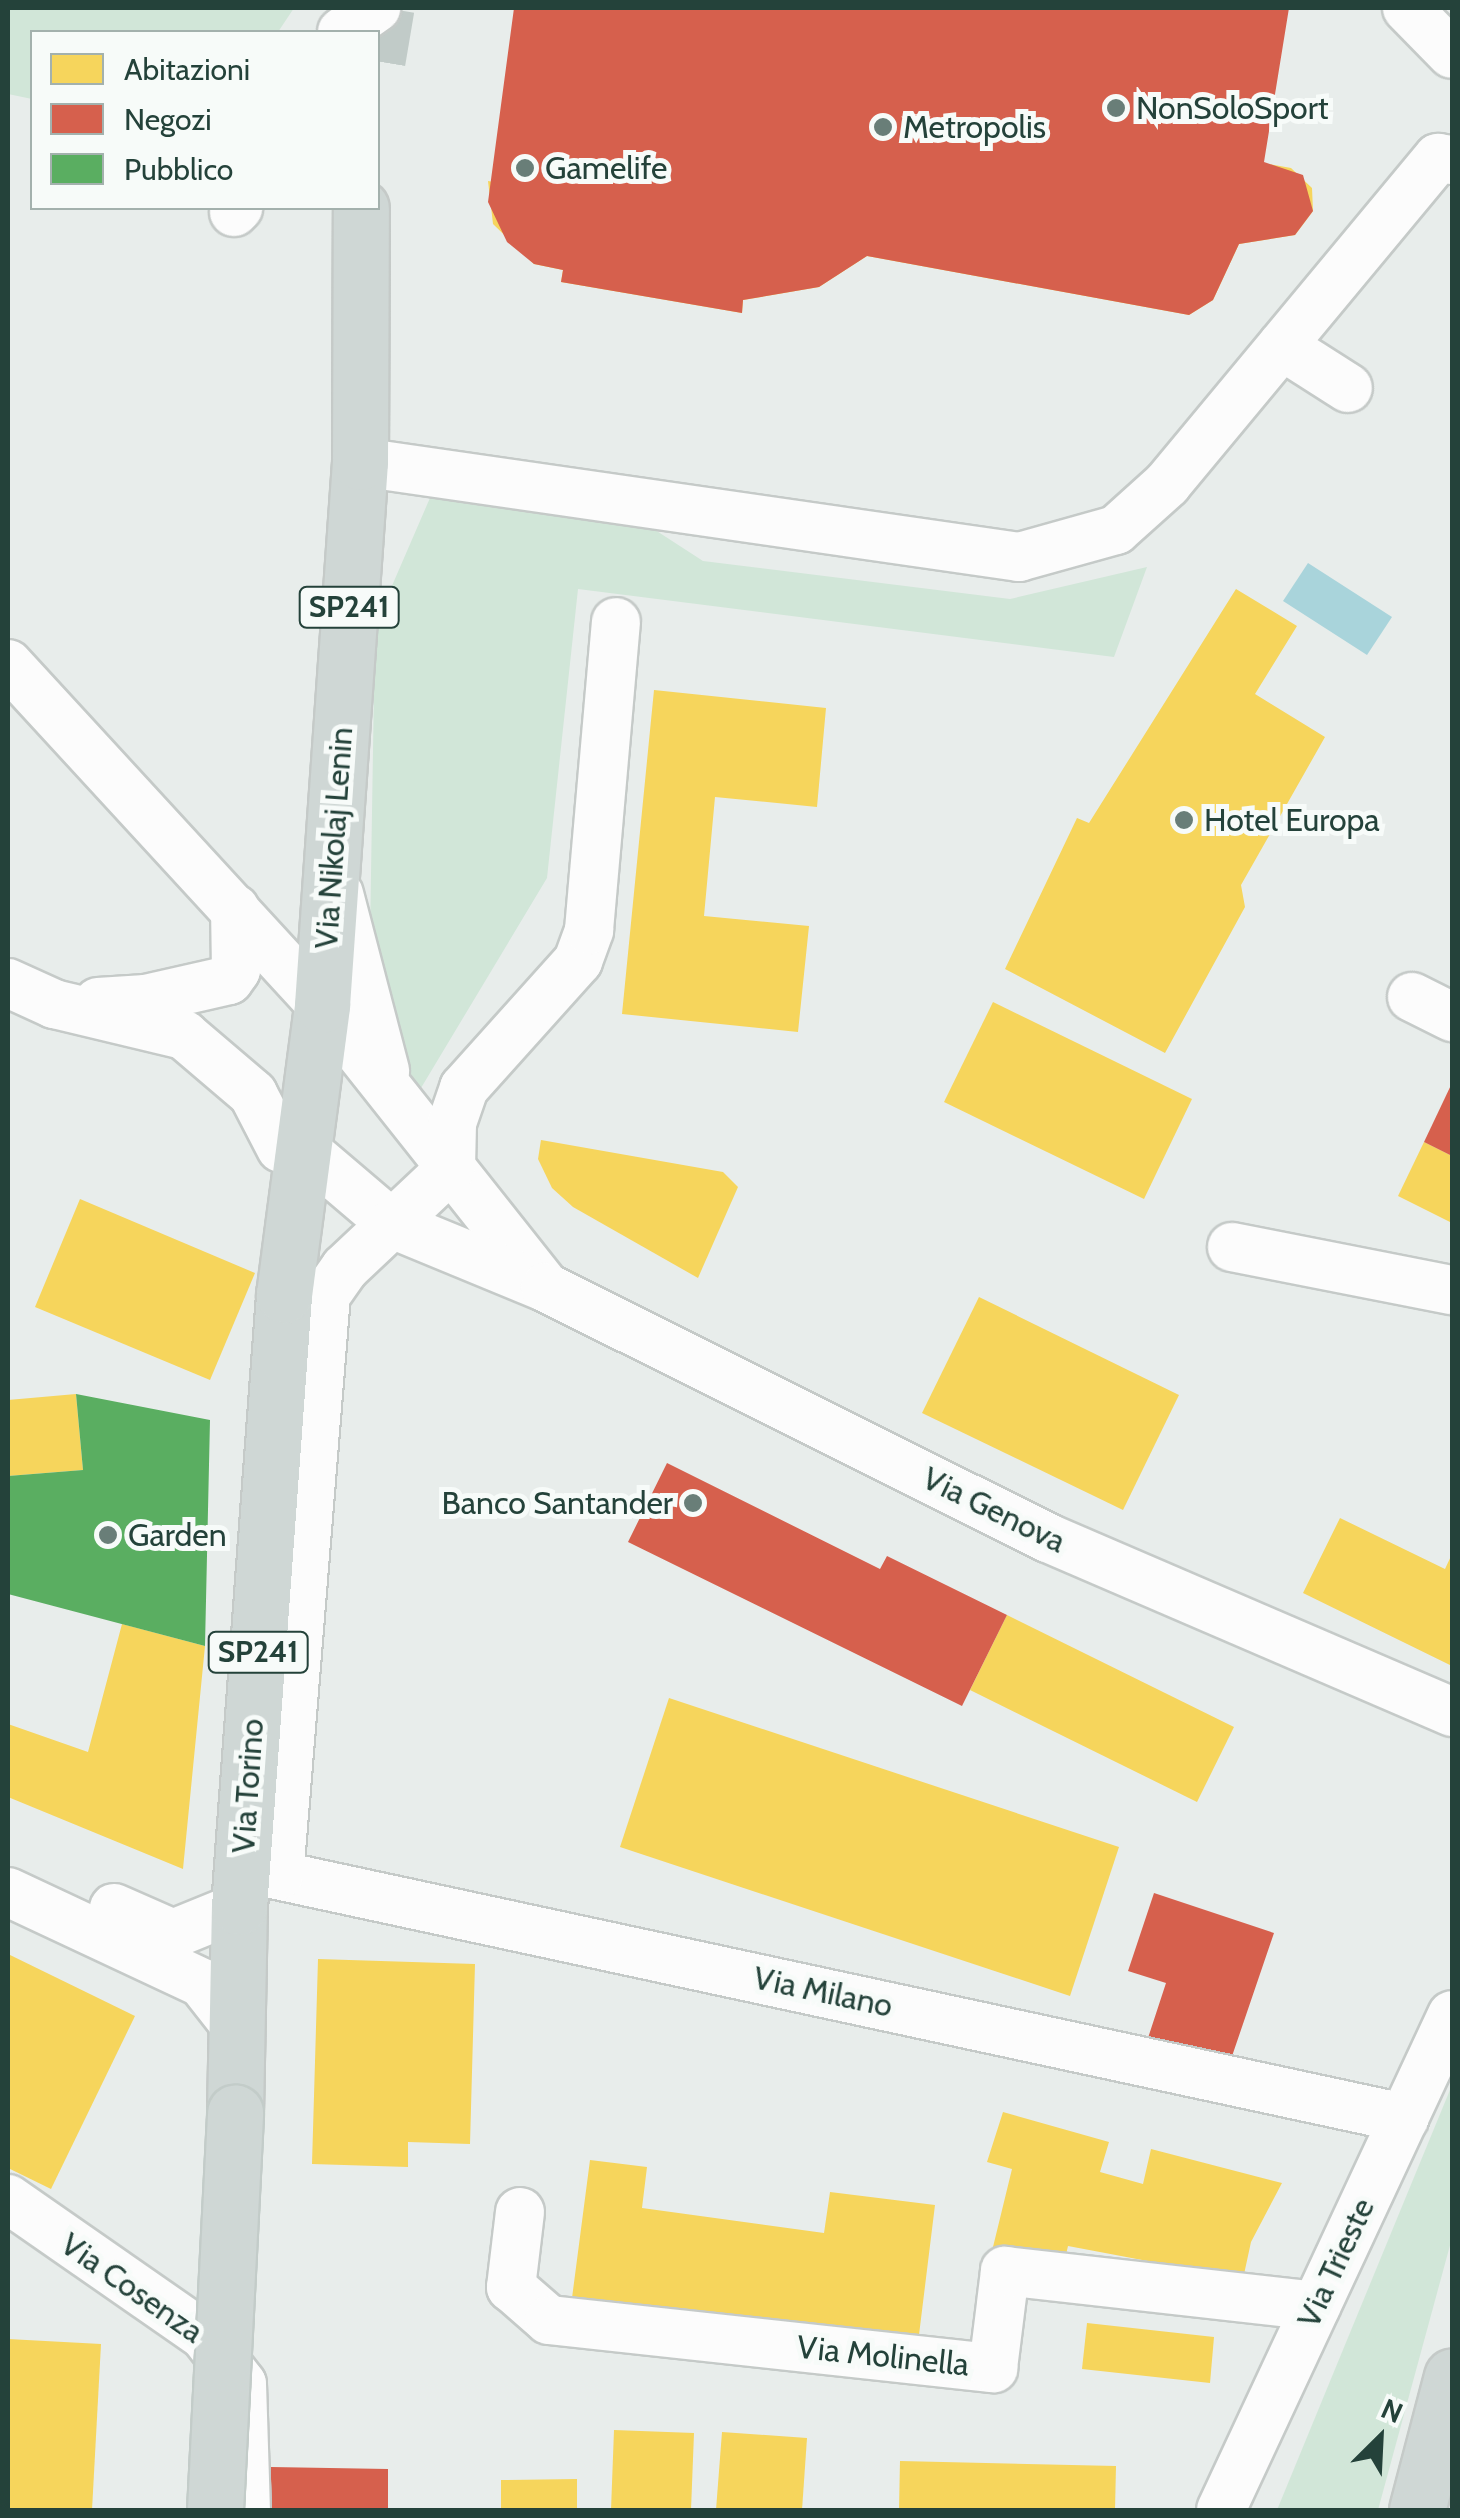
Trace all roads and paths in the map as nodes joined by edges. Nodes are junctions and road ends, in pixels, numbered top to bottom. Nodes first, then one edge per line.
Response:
1 (376, 8) edge
2 (1407, 8) edge
3 (345, 30) edge
4 (1452, 54) edge
5 (1452, 160) edge
6 (361, 210) edge
7 (1282, 346) junction
8 (1348, 388) dead end
9 (360, 462) junction
10 (616, 622) dead end
11 (8, 664) edge
12 (332, 862) junction
13 (235, 909) junction
14 (8, 983) edge
15 (54, 1004) junction
16 (322, 1005) junction
17 (391, 1092) junction
18 (291, 1154) junction
19 (451, 1168) junction
20 (392, 1224) junction
21 (1232, 1247) dead end
22 (545, 1286) junction
23 (1452, 1290) edge
24 (1452, 1712) edge
25 (8, 1860) edge
26 (254, 1883) junction
27 (8, 1892) edge
28 (1452, 2016) edge
29 (235, 2025) junction
30 (1404, 2118) junction
31 (8, 2199) edge
32 (520, 2212) dead end
33 (1316, 2306) junction
34 (1452, 2377) edge
35 (215, 2510) edge
36 (246, 2510) edge
37 (1221, 2510) edge
38 (1417, 2510) edge

1 - 3 street
2 - 4 street
5 - 7 street
6 - 9 main road, Via Nikolaj Lenin / SP241
7 - 8 street
7 - 9 street
9 - 12 main road, Via Nikolaj Lenin / SP241
10 - 19 street
11 - 13 street, Via Nikolaj Lenin
12 - 16 main road, Via Nikolaj Lenin / SP241
12 - 17 street
13 - 15 street
13 - 16 street, Via Nikolaj Lenin
14 - 15 street
15 - 18 street
16 - 17 street, Via Genova
16 - 18 main road, Via Torino / SP241
17 - 19 street, Via Genova
18 - 20 street, Via Genova
18 - 26 main road, Via Torino / SP241
19 - 20 street
19 - 22 street, Via Genova
20 - 22 street, Via Genova
20 - 26 street
21 - 23 street
22 - 24 street, Via Genova
25 - 26 street
26 - 29 main road, Via Torino / SP241
26 - 30 street, Via Milano
27 - 29 street
28 - 30 street, Via Trieste
29 - 35 main road, Via Torino / SP241, bridge
30 - 33 street, Via Trieste
31 - 36 street, Via Cosenza
32 - 33 street, Via Molinella
33 - 37 street, Via Trieste
34 - 38 main road

